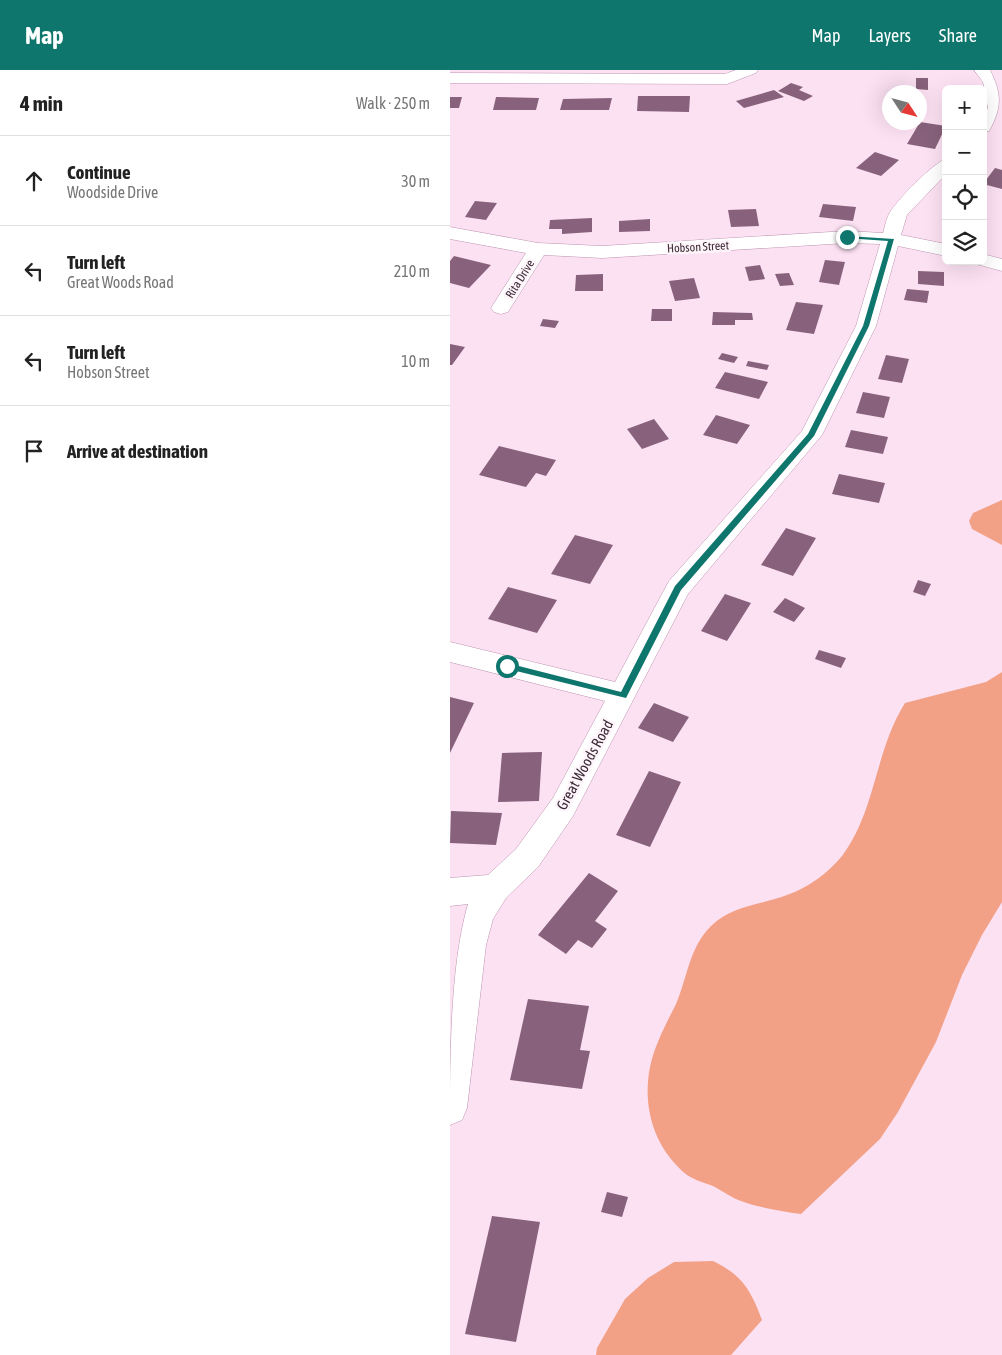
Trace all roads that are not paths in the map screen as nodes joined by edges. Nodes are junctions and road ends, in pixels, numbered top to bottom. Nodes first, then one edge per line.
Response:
1 (750, 70) edge
2 (990, 74) edge
3 (450, 78) edge
4 (987, 121) edge
5 (942, 168) edge
6 (450, 232) edge
7 (891, 239) junction
8 (942, 249) edge
9 (538, 250) junction
10 (987, 261) edge
11 (1002, 265) edge
12 (501, 308) dead end
13 (450, 652) edge
14 (623, 696) junction
15 (494, 888) junction
16 (450, 892) edge
17 (450, 1108) edge

1 - 3 street
2 - 4 street
5 - 7 street, Great Woods Road
6 - 9 street, Hobson Street
7 - 8 street, Hobson Street
7 - 9 street, Hobson Street
7 - 14 street, Great Woods Road
9 - 12 street, Rita Drive
10 - 11 street
13 - 14 street
14 - 15 street, Great Woods Road
15 - 16 street
15 - 17 street, Great Woods Road

